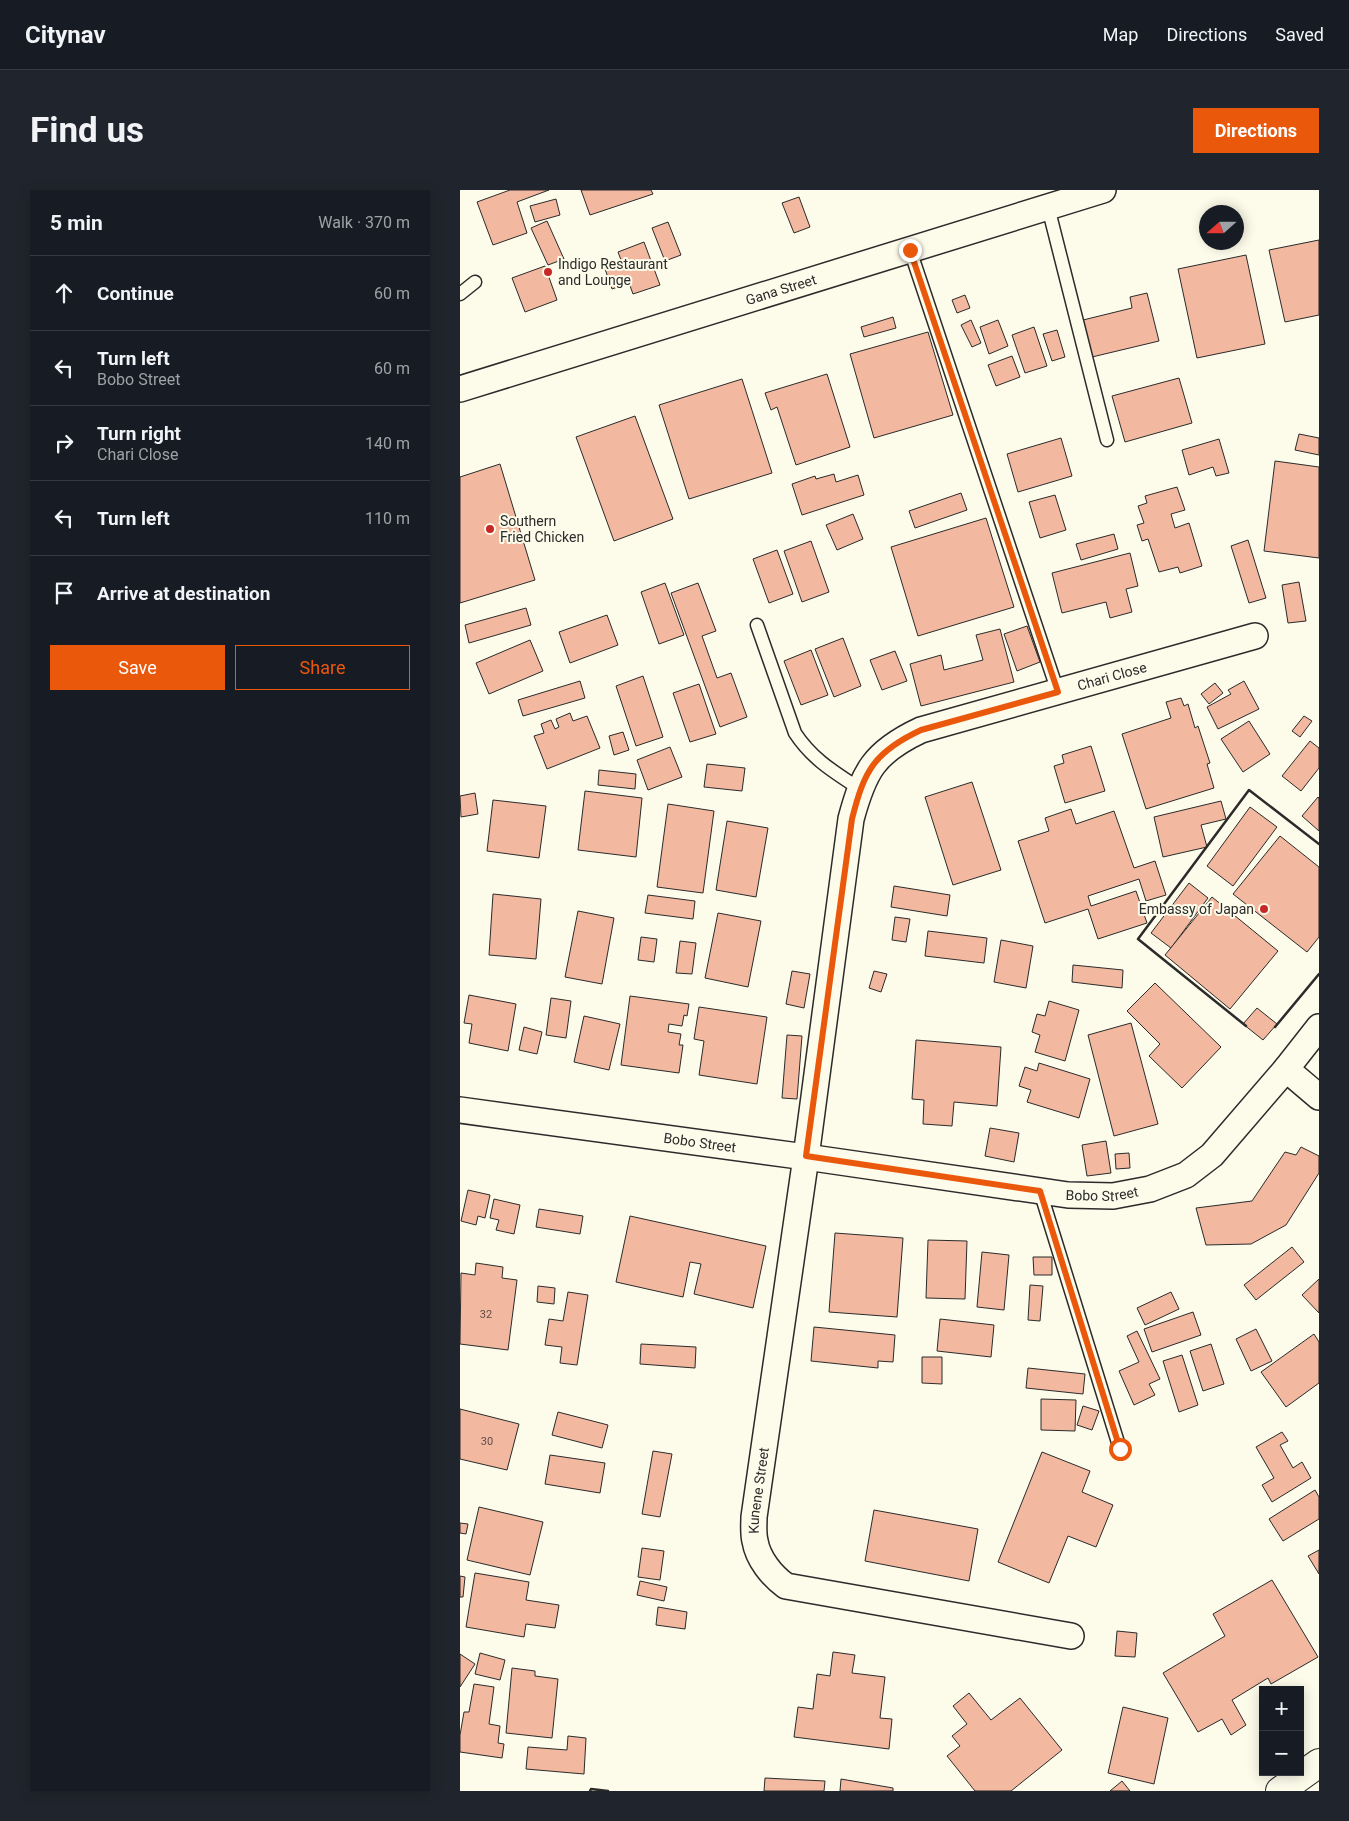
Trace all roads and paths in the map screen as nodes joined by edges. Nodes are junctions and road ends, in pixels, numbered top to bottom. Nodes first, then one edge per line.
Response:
1 (1103, 190) edge
2 (1048, 207) junction
3 (910, 250) junction
4 (475, 282) dead end
5 (460, 294) edge
6 (460, 389) edge
7 (1107, 440) dead end
8 (757, 625) dead end
9 (1255, 636) dead end
10 (1058, 692) junction
11 (860, 789) junction
12 (1319, 1027) edge
13 (1286, 1069) junction
14 (1319, 1098) edge
15 (460, 1110) edge
16 (806, 1156) junction
17 (1040, 1191) junction
18 (1120, 1449) dead end
19 (1071, 1636) dead end
20 (1319, 1763) edge
21 (1280, 1791) edge

1 - 2 street, Gana Street
2 - 3 street, Gana Street
2 - 7 lane
3 - 6 street, Gana Street
3 - 10 lane
4 - 5 lane
8 - 11 lane
9 - 10 street, Chari Close
10 - 11 street, Chari Close
11 - 16 street, Chari Close
12 - 13 street, Bobo Street
13 - 14 street
13 - 17 street, Bobo Street
15 - 16 street, Bobo Street
16 - 17 street, Bobo Street
16 - 19 street, Kunene Street
17 - 18 lane
20 - 21 main road

